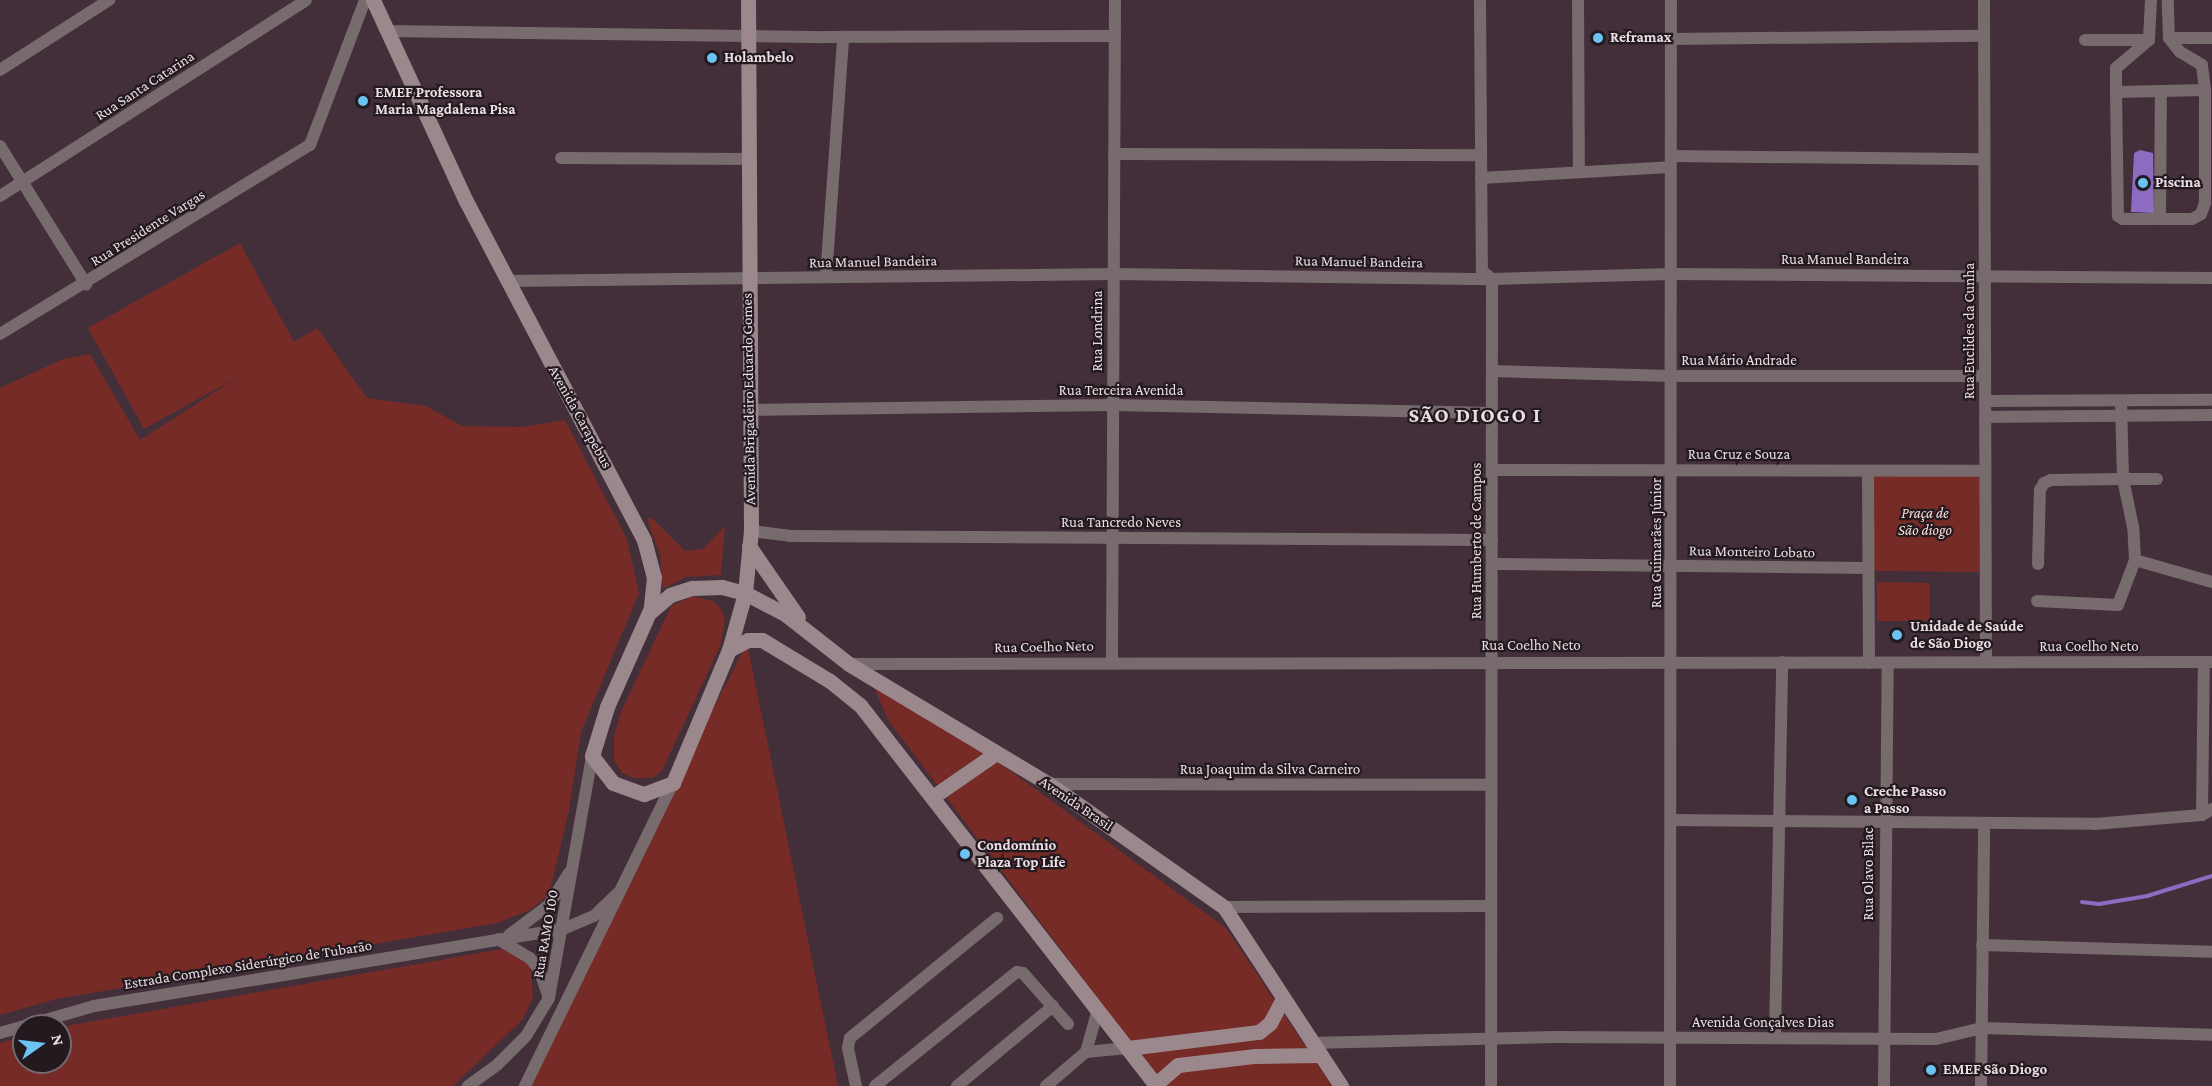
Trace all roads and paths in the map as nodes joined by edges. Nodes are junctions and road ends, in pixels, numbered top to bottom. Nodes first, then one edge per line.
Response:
1 (109, 0) edge
2 (306, 0) edge
3 (365, 0) edge
4 (374, 0) edge
5 (748, 0) edge
6 (1115, 0) edge
7 (1480, 0) edge
8 (1578, 0) edge
9 (1671, 0) edge
10 (1984, 0) edge
11 (2151, 0) edge
12 (2168, 0) edge
13 (387, 32) junction
14 (1115, 36) junction
15 (1983, 36) junction
16 (748, 37) junction
17 (843, 38) junction
18 (2169, 38) junction
19 (2212, 38) edge
20 (1671, 39) junction
21 (2085, 40) dead end
22 (2149, 40) junction
23 (0, 70) edge
24 (2205, 90) junction
25 (2161, 91) junction
26 (2116, 92) junction
27 (0, 146) edge
28 (1114, 154) junction
29 (1481, 155) junction
30 (561, 158) dead end
31 (749, 159) junction
32 (1983, 159) junction
33 (1671, 162) junction
34 (1579, 171) junction
35 (1481, 178) junction
36 (23, 182) junction
37 (0, 196) edge
38 (2160, 219) junction
39 (1671, 273) junction
40 (1114, 274) junction
41 (1984, 276) junction
42 (826, 277) junction
43 (2212, 278) edge
44 (748, 279) junction
45 (1492, 279) junction
46 (507, 281) junction
47 (86, 284) junction
48 (0, 334) edge
49 (1492, 371) junction
50 (1672, 376) junction
51 (1985, 376) junction
52 (1985, 400) junction
53 (2212, 400) edge
54 (2121, 402) junction
55 (1113, 405) junction
56 (749, 410) junction
57 (1492, 413) junction
58 (2212, 415) edge
59 (2121, 416) junction
60 (1985, 417) junction
61 (1492, 470) junction
62 (1672, 470) junction
63 (1868, 471) junction
64 (1985, 471) junction
65 (2122, 479) junction
66 (2157, 479) dead end
67 (1113, 537) junction
68 (750, 538) junction
69 (1492, 540) junction
70 (2135, 560) junction
71 (1492, 564) junction
72 (2038, 564) dead end
73 (1672, 566) junction
74 (1868, 568) junction
75 (2212, 582) edge
76 (745, 593) junction
77 (2037, 601) dead end
78 (650, 612) junction
79 (813, 636) junction
80 (729, 650) junction
81 (1112, 661) junction
82 (1492, 661) junction
83 (1672, 661) junction
84 (1782, 662) junction
85 (1986, 662) junction
86 (2208, 662) edge
87 (1869, 663) junction
88 (1888, 663) junction
89 (849, 664) junction
90 (996, 753) junction
91 (592, 756) junction
92 (673, 783) junction
93 (1049, 784) junction
94 (1491, 785) junction
95 (934, 796) junction
96 (2207, 812) edge
97 (1885, 819) junction
98 (1671, 820) junction
99 (1778, 820) junction
100 (1984, 823) junction
101 (573, 867) junction
102 (617, 894) junction
103 (1491, 906) junction
104 (1224, 907) junction
105 (998, 918) dead end
106 (563, 929) junction
107 (501, 938) junction
108 (1982, 945) junction
109 (2212, 952) edge
110 (549, 998) junction
111 (1283, 999) junction
112 (1053, 1006) junction
113 (1098, 1010) junction
114 (1068, 1024) dead end
115 (1982, 1028) junction
116 (0, 1033) edge
117 (2212, 1035) edge
118 (1775, 1037) junction
119 (1670, 1038) junction
120 (1883, 1038) junction
121 (1491, 1039) junction
122 (1128, 1048) junction
123 (1316, 1049) junction
124 (1086, 1052) junction
125 (1157, 1085) edge
126 (468, 1086) edge
127 (525, 1086) edge
128 (856, 1086) edge
129 (875, 1086) edge
130 (957, 1086) edge
131 (1046, 1086) edge
132 (1341, 1086) edge
133 (1491, 1086) edge
134 (1670, 1086) edge
135 (1884, 1086) edge
136 (1981, 1086) edge

1 - 23 street
2 - 36 street, Rua Santa Catarina
3 - 47 street, Rua Presidente Vargas
4 - 13 main road, Avenida Carapebus
5 - 16 main road, Avenida Brigadeiro Eduardo Gomes
6 - 14 street, Rua Londrina
7 - 29 street, Rua Humberto de Campos
8 - 34 street
9 - 20 street, Rua Guimarães Júnior
10 - 15 street, Rua Euclides da Cunha
11 - 22 street
12 - 18 street
13 - 16 street
13 - 46 main road, Avenida Carapebus
14 - 17 street
14 - 28 street, Rua Londrina
15 - 20 street
15 - 32 street, Rua Euclides da Cunha
16 - 17 street
16 - 31 main road, Avenida Brigadeiro Eduardo Gomes
17 - 42 street
18 - 19 street
18 - 24 street
20 - 33 street, Rua Guimarães Júnior
21 - 22 street
22 - 26 street
24 - 25 street
24 - 38 street
25 - 26 street
25 - 38 street
26 - 38 street
27 - 36 street
28 - 29 street
28 - 40 street, Rua Londrina
29 - 35 street, Rua Humberto de Campos
30 - 31 street
31 - 44 main road, Avenida Brigadeiro Eduardo Gomes
32 - 33 street
32 - 41 street, Rua Euclides da Cunha
33 - 34 street
33 - 39 street, Rua Guimarães Júnior
34 - 35 street
35 - 45 street, Rua Humberto de Campos
36 - 37 street, Rua Santa Catarina
36 - 47 street
39 - 41 street, Rua Manuel Bandeira
39 - 45 street, Rua Manuel Bandeira
39 - 50 street, Rua Guimarães Júnior
40 - 42 street, Rua Manuel Bandeira
40 - 45 street, Rua Manuel Bandeira
40 - 55 street, Rua Londrina
41 - 43 street, Rua Manuel Bandeira
41 - 51 street, Rua Euclides da Cunha
42 - 44 street, Rua Manuel Bandeira
44 - 46 street, Rua Manuel Bandeira
44 - 56 main road, Avenida Brigadeiro Eduardo Gomes
45 - 49 street, Rua Humberto de Campos
46 - 78 main road, Avenida Carapebus
47 - 48 street, Rua Presidente Vargas
49 - 50 street, Rua Mário Andrade
49 - 57 street, Rua Humberto de Campos
50 - 51 street, Rua Mário Andrade
50 - 62 street, Rua Guimarães Júnior
51 - 52 street, Rua Euclides da Cunha
52 - 54 street
52 - 60 street, Rua Euclides da Cunha
53 - 54 street
54 - 59 street
55 - 56 street, Rua Terceira Avenida
55 - 57 street, Rua Terceira Avenida
55 - 67 street, Rua Londrina
56 - 68 main road, Avenida Brigadeiro Eduardo Gomes
57 - 61 street, Rua Humberto de Campos
58 - 59 street
59 - 60 street
59 - 65 street
60 - 64 street, Rua Euclides da Cunha
61 - 62 street, Rua Cruz e Souza
61 - 69 street, Rua Humberto de Campos
62 - 63 street, Rua Cruz e Souza
62 - 73 street, Rua Guimarães Júnior
63 - 64 street, Rua Cruz e Souza
63 - 74 street
64 - 85 street, Rua Euclides da Cunha
65 - 66 street
65 - 70 street
65 - 72 street
67 - 68 street, Rua Tancredo Neves
67 - 69 street, Rua Tancredo Neves
67 - 81 street, Rua Londrina
68 - 76 main road, Avenida Brigadeiro Eduardo Gomes
68 - 79 main road
69 - 71 street, Rua Humberto de Campos
70 - 75 street
70 - 77 street
71 - 73 street, Rua Monteiro Lobato
71 - 82 street, Rua Humberto de Campos
73 - 74 street, Rua Monteiro Lobato
73 - 83 street, Rua Guimarães Júnior
74 - 87 street
76 - 78 main road, Avenida Brasil
76 - 79 main road, Avenida Brasil
76 - 80 main road, Avenida Brigadeiro Eduardo Gomes
78 - 91 main road, Avenida Carapebus
79 - 89 main road, Avenida Brasil
80 - 92 main road, Avenida Brigadeiro Eduardo Gomes
80 - 95 main road
81 - 82 street, Rua Coelho Neto
81 - 89 street, Rua Coelho Neto
82 - 83 street, Rua Coelho Neto
82 - 94 street, Rua Humberto de Campos
83 - 84 street, Rua Coelho Neto
83 - 98 street, Rua Guimarães Júnior
84 - 87 street, Rua Coelho Neto
84 - 99 street
85 - 86 street, Rua Coelho Neto
85 - 88 street, Rua Coelho Neto
86 - 96 street
87 - 88 street, Rua Coelho Neto
88 - 97 street, Rua Olavo Bilac
89 - 90 main road, Avenida Brasil
90 - 93 main road, Avenida Brasil
90 - 95 main road
91 - 92 main road
91 - 101 street, Rua RAMO 100
92 - 102 street
93 - 94 street, Rua Joaquim da Silva Carneiro
93 - 104 main road, Avenida Brasil
94 - 103 street, Rua Humberto de Campos
95 - 113 main road
96 - 100 street
97 - 99 street
97 - 100 street
97 - 120 street, Rua Olavo Bilac
98 - 99 street
98 - 119 street, Rua Guimarães Júnior
99 - 118 street
100 - 108 street
101 - 106 street, Rua RAMO 100
101 - 107 street
102 - 106 street, Estrada Complexo Siderúrgico de Tubarão
102 - 127 street
103 - 104 street
103 - 121 street, Rua Humberto de Campos
104 - 111 main road, Avenida Brasil
105 - 128 street
106 - 107 street, Estrada Complexo Siderúrgico de Tubarão
106 - 110 street, Rua RAMO 100
107 - 110 street
107 - 116 street, Estrada Complexo Siderúrgico de Tubarão
108 - 109 street
108 - 115 street
110 - 126 street, Rua RAMO 100
111 - 122 main road
111 - 123 main road, Avenida Brasil
112 - 114 street
112 - 129 street
112 - 130 street
113 - 122 main road
113 - 124 street
115 - 117 street, Avenida Gonçalves Dias
115 - 120 street, Avenida Gonçalves Dias
115 - 136 street
118 - 119 street, Avenida Gonçalves Dias
118 - 120 street, Avenida Gonçalves Dias
119 - 121 street, Avenida Gonçalves Dias
119 - 134 street, Rua Guimarães Júnior
120 - 135 street, Rua Olavo Bilac
121 - 123 street, Avenida Gonçalves Dias
121 - 133 street, Rua Humberto de Campos
122 - 124 street
122 - 125 main road
123 - 125 main road
123 - 132 main road, Avenida Brasil
124 - 131 street

